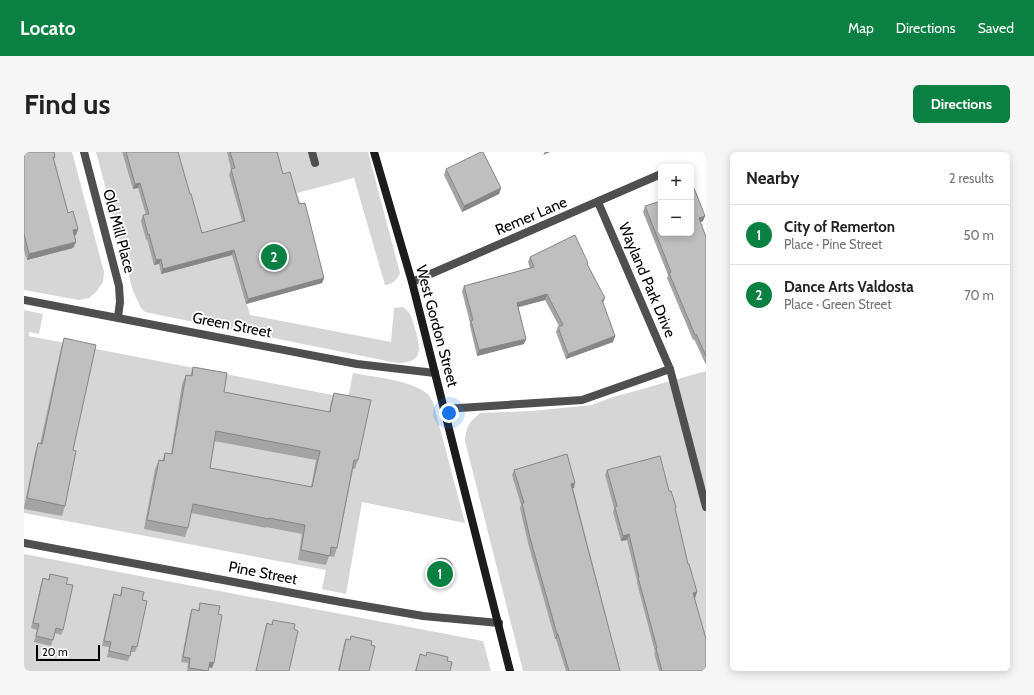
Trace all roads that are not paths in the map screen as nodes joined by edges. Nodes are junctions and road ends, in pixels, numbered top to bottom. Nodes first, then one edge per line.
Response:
1 (84, 152) edge
2 (312, 152) edge
3 (374, 152) edge
4 (315, 163) dead end
5 (658, 175) edge
6 (598, 202) junction
7 (412, 282) junction
8 (24, 300) edge
9 (118, 317) junction
10 (670, 369) junction
11 (435, 374) junction
12 (444, 409) junction
13 (706, 507) edge
14 (24, 543) edge
15 (498, 623) junction
16 (510, 671) edge

1 - 9 street, Old Mill Place
2 - 4 street
3 - 7 street, West Gordon Street
5 - 6 street, Remer Lane
6 - 7 street, Remer Lane
6 - 10 street, Wayland Park Drive
7 - 11 street, West Gordon Street
8 - 9 street, Green Street
9 - 11 street, Green Street
10 - 12 street
10 - 13 street, Wayland Park Drive
11 - 12 street, West Gordon Street
12 - 15 street, West Gordon Street
14 - 15 street, Pine Street
15 - 16 street, West Gordon Street

